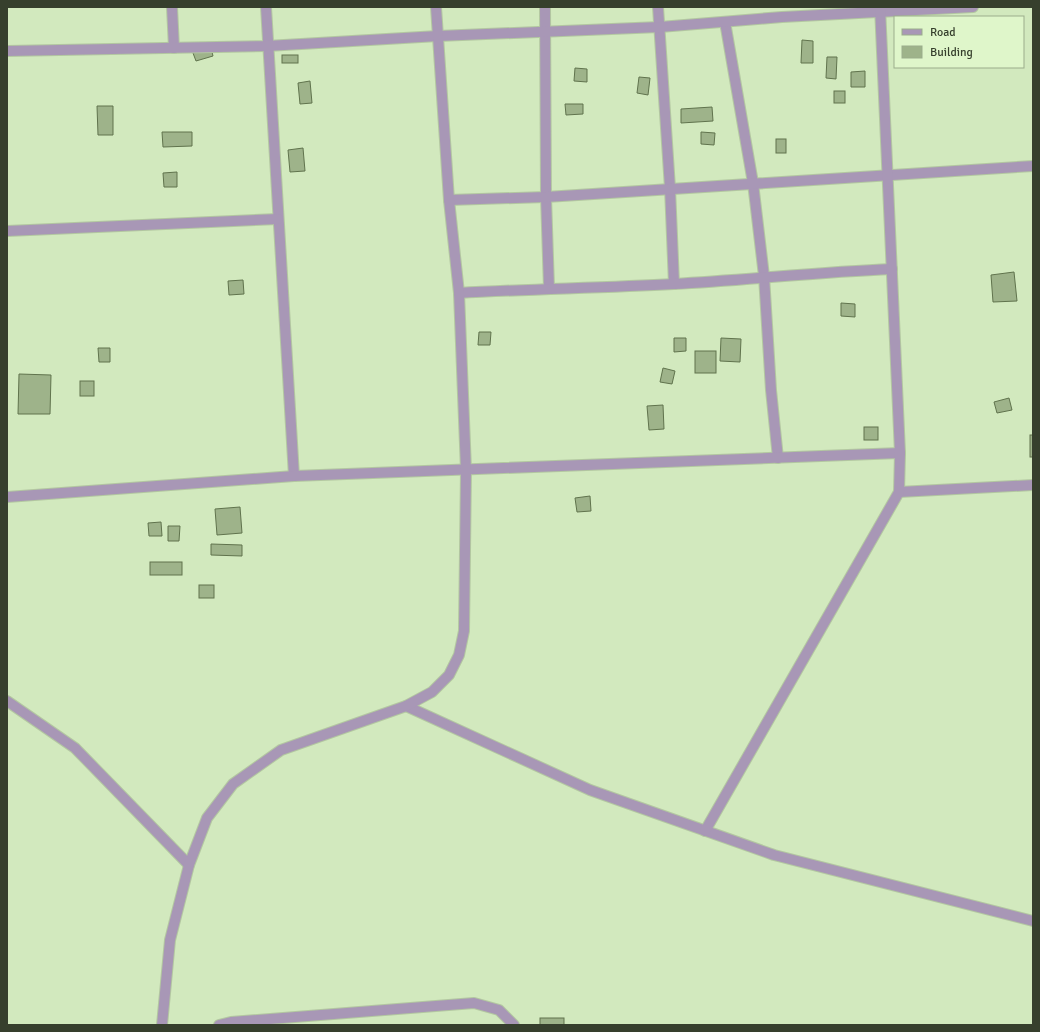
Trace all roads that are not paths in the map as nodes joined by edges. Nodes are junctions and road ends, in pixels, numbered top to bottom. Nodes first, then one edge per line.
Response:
1 (172, 7) edge
2 (266, 7) edge
3 (436, 7) edge
4 (545, 7) edge
5 (658, 7) edge
6 (973, 7) edge
7 (880, 10) edge
8 (725, 22) junction
9 (660, 27) junction
10 (546, 31) junction
11 (438, 36) junction
12 (267, 46) junction
13 (174, 48) junction
14 (7, 51) edge
15 (1033, 166) edge
16 (887, 174) junction
17 (753, 183) junction
18 (670, 188) junction
19 (546, 197) junction
20 (449, 200) junction
21 (278, 219) junction
22 (7, 230) edge
23 (892, 269) junction
24 (764, 276) junction
25 (674, 284) junction
26 (549, 288) junction
27 (459, 293) junction
28 (900, 453) junction
29 (778, 458) junction
30 (466, 470) junction
31 (294, 476) junction
32 (1033, 485) edge
33 (899, 492) junction
34 (7, 497) edge
35 (7, 701) edge
36 (406, 706) junction
37 (704, 831) junction
38 (189, 865) junction
39 (1033, 921) edge
40 (162, 1025) edge
41 (219, 1025) edge
42 (514, 1025) edge

1 - 13 street
2 - 12 street
3 - 11 street
4 - 10 street
5 - 9 street
6 - 7 street
7 - 8 street
7 - 16 street
8 - 9 street
8 - 17 street
9 - 10 street
9 - 18 street
10 - 11 street
10 - 19 street
11 - 12 street
11 - 20 street
12 - 13 street
12 - 21 street
13 - 14 street
15 - 16 street
16 - 17 street
16 - 23 street
17 - 18 street
17 - 24 street
18 - 19 street
18 - 25 street
19 - 20 street
19 - 26 street
20 - 27 street
21 - 22 street
21 - 31 street
23 - 24 street
23 - 28 street
24 - 25 street
24 - 29 street
25 - 26 street
26 - 27 street
27 - 30 street
28 - 29 street
28 - 33 street
29 - 30 street
30 - 31 street
30 - 36 street
31 - 34 street
32 - 33 street
33 - 37 street
35 - 38 street
36 - 37 street
36 - 38 street
37 - 39 street
38 - 40 street
41 - 42 street

